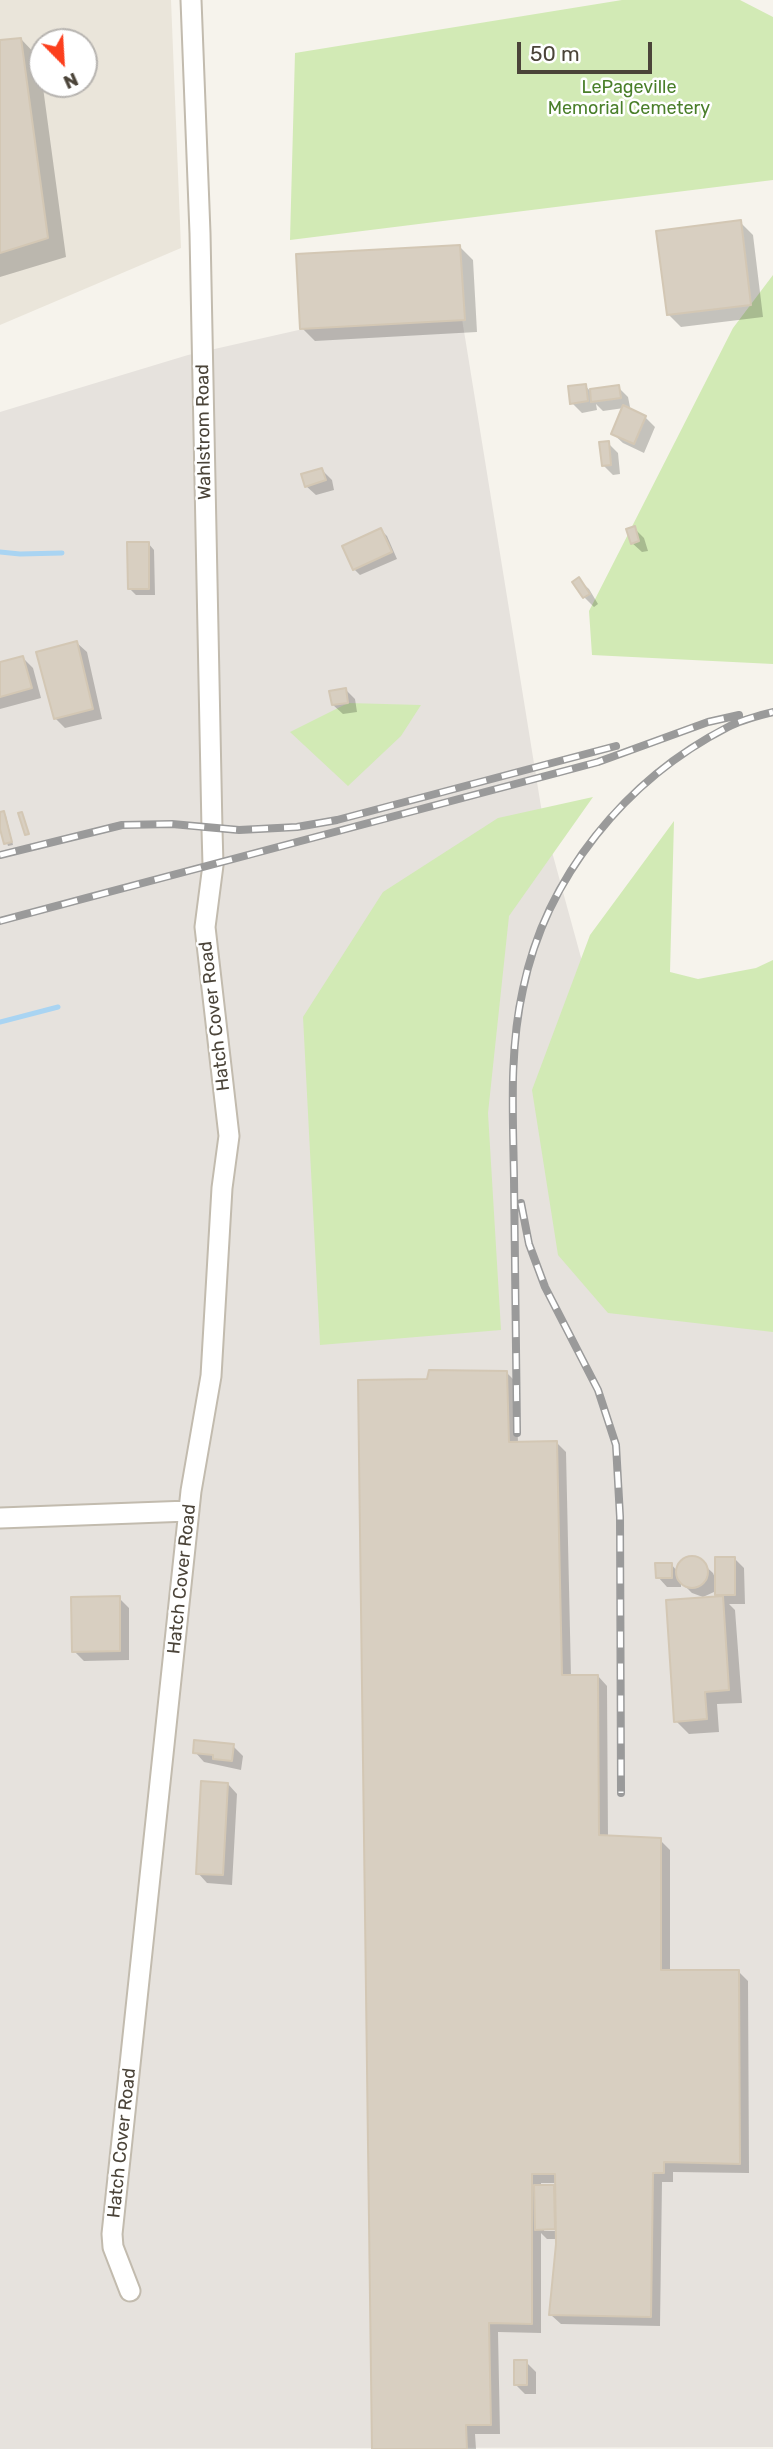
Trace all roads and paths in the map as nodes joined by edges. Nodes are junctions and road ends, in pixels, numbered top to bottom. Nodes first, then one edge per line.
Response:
1 (191, 0) edge
2 (213, 865) joint
3 (189, 1511) junction
4 (0, 1518) edge
5 (130, 2291) dead end

1 - 2 street, Wahlstrom Road
2 - 3 street, Hatch Cover Road
3 - 4 street
3 - 5 street, Hatch Cover Road

